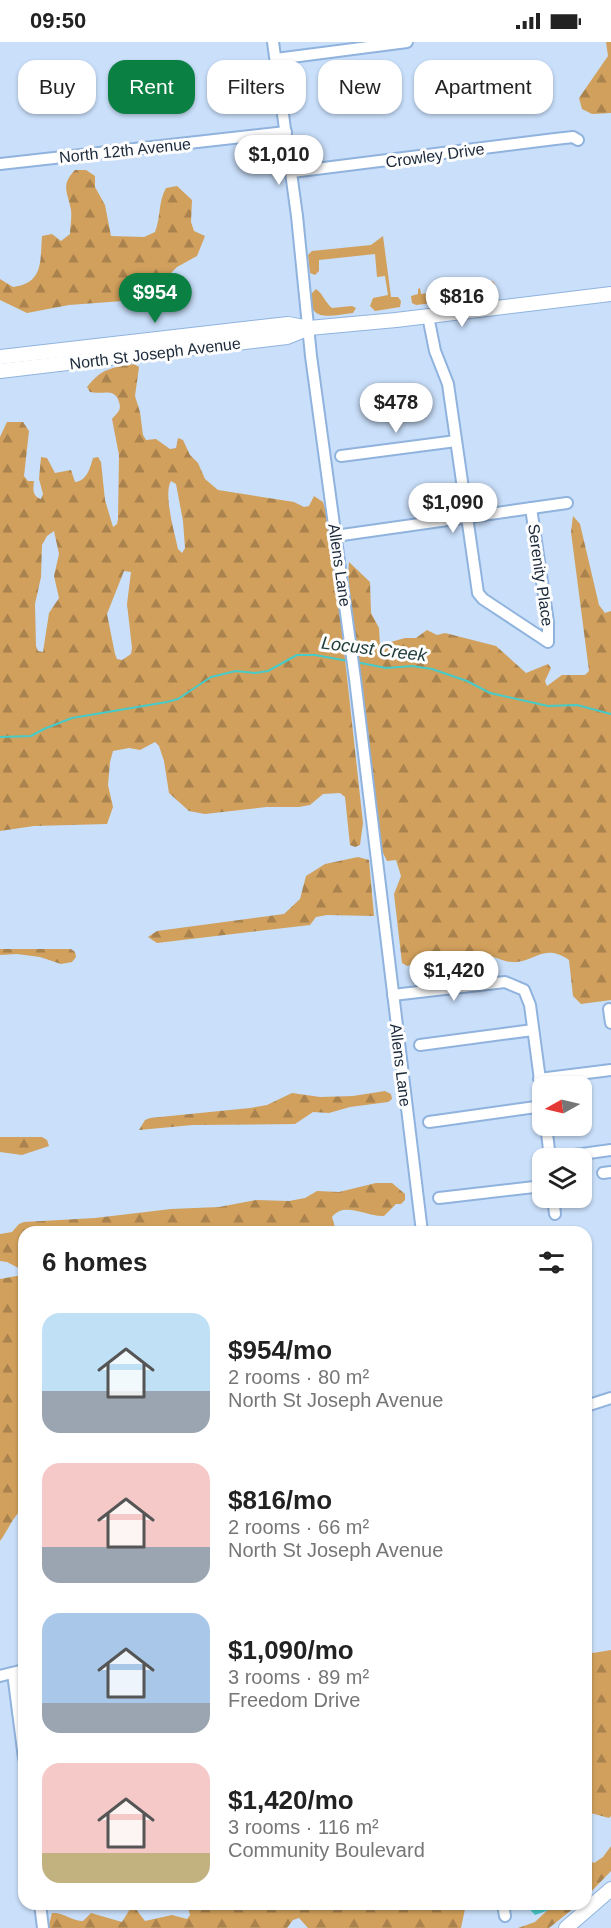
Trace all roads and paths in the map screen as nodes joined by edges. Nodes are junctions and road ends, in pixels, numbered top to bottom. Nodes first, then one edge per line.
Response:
1 (273, 42) edge
2 (407, 42) edge
3 (276, 58) junction
4 (286, 132) junction
5 (578, 140) dead end
6 (0, 164) edge
7 (292, 172) junction
8 (611, 294) edge
9 (428, 316) junction
10 (309, 328) junction
11 (0, 357) edge
12 (0, 371) edge
13 (456, 441) junction
14 (341, 456) dead end
15 (567, 503) dead end
16 (531, 508) junction
17 (467, 518) junction
18 (335, 536) junction
19 (393, 995) junction
20 (609, 1009) dead end
21 (611, 1023) edge
22 (533, 1030) junction
23 (420, 1045) dead end
24 (611, 1070) edge
25 (539, 1076) edge
26 (563, 1076) edge
27 (532, 1106) edge
28 (429, 1122) dead end
29 (611, 1150) edge
30 (592, 1153) edge
31 (532, 1187) edge
32 (439, 1198) dead end
33 (554, 1208) edge
34 (555, 1214) dead end
35 (421, 1226) edge
36 (611, 1398) edge
37 (592, 1404) edge
38 (18, 1671) edge
39 (0, 1674) edge
40 (610, 1892) edge
41 (592, 1907) edge
42 (41, 1910) edge
43 (504, 1910) edge
44 (588, 1910) edge
45 (505, 1916) dead end
46 (43, 1928) edge
47 (566, 1928) edge

1 - 3 street, Allens Lane
2 - 3 street
3 - 4 street, Allens Lane
4 - 6 street, North 12th Avenue
4 - 7 street, Allens Lane
5 - 7 street, Crowley Drive
7 - 10 street, Allens Lane
8 - 9 main road, North St Joseph Avenue
9 - 10 main road, North St Joseph Avenue
9 - 13 street
10 - 11 main road, North St Joseph Avenue
10 - 12 main road, North St Joseph Avenue
10 - 18 street, Allens Lane
13 - 14 street
13 - 17 street
15 - 16 street
16 - 17 street
16 - 17 street, Serenity Place
17 - 18 street
18 - 19 street, Allens Lane
19 - 22 street
19 - 35 street, Allens Lane
20 - 21 street
22 - 23 street
22 - 25 street
24 - 26 street
27 - 28 street
29 - 30 street
31 - 32 street
33 - 34 street
36 - 37 street
38 - 39 street
40 - 41 main road
42 - 46 street
43 - 45 street
44 - 47 main road

